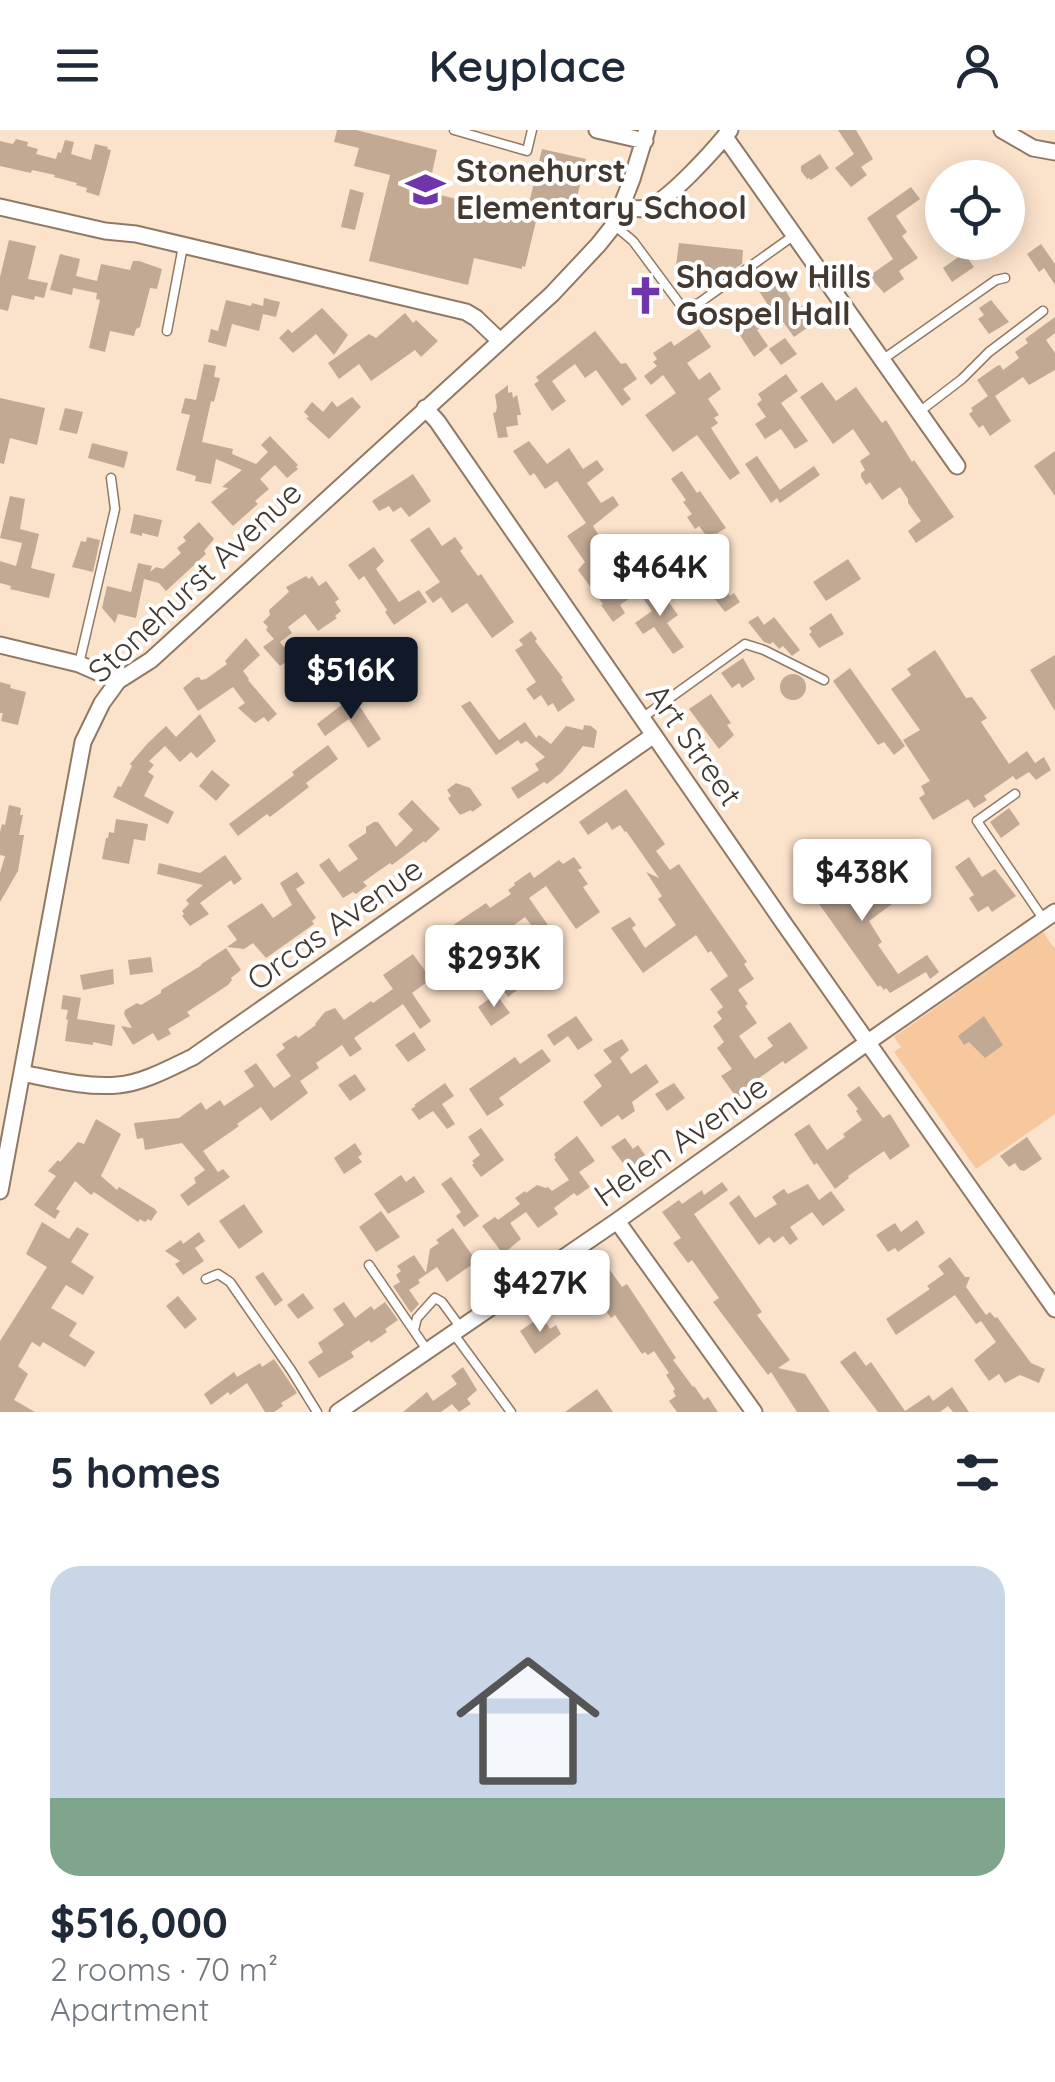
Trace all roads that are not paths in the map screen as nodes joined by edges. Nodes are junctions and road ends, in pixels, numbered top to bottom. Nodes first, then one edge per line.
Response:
1 (454, 130) edge
2 (532, 130) edge
3 (597, 130) edge
4 (1002, 130) edge
5 (727, 133) edge
6 (646, 135) edge
7 (1055, 152) edge
8 (0, 207) edge
9 (622, 207) junction
10 (614, 226) junction
11 (794, 235) junction
12 (183, 246) junction
13 (1005, 278) dead end
14 (1044, 311) dead end
15 (168, 331) dead end
16 (499, 340) junction
17 (882, 360) junction
18 (425, 408) junction
19 (918, 412) junction
20 (957, 466) dead end
21 (110, 478) dead end
22 (0, 645) edge
23 (78, 664) junction
24 (824, 680) dead end
25 (118, 681) junction
26 (642, 718) junction
27 (654, 735) junction
28 (1016, 794) dead end
29 (1049, 916) edge
30 (868, 1042) junction
31 (22, 1073) junction
32 (0, 1189) edge
33 (617, 1221) junction
34 (369, 1265) dead end
35 (206, 1278) dead end
36 (1055, 1309) edge
37 (414, 1330) junction
38 (457, 1330) junction
39 (427, 1350) junction
40 (317, 1412) edge
41 (338, 1412) edge
42 (510, 1412) edge
43 (754, 1412) edge

1 - 2 lane
3 - 6 street
4 - 7 street
5 - 9 street
5 - 11 street
6 - 9 street, Stonehurst Avenue
8 - 12 street
9 - 10 street, Stonehurst Avenue
10 - 11 lane
10 - 16 street, Stonehurst Avenue
11 - 17 street
12 - 15 lane
12 - 16 street
13 - 17 lane
14 - 19 lane
16 - 18 street, Stonehurst Avenue
17 - 19 street
18 - 25 street, Stonehurst Avenue
18 - 26 street, Art Street
19 - 20 street
21 - 23 lane
22 - 23 street
23 - 25 street
24 - 26 lane
25 - 31 street, Stonehurst Avenue
26 - 27 street, Art Street
27 - 30 street, Art Street
27 - 31 street, Orcas Avenue
28 - 29 lane
29 - 30 street, Helen Avenue
30 - 33 street, Helen Avenue
30 - 36 street, Art Street
31 - 32 street, Stonehurst Avenue
33 - 38 street, Helen Avenue
33 - 43 street
34 - 37 lane
35 - 40 lane
37 - 38 lane
37 - 39 lane
38 - 39 street, Helen Avenue
38 - 42 lane
39 - 41 street, Helen Avenue

